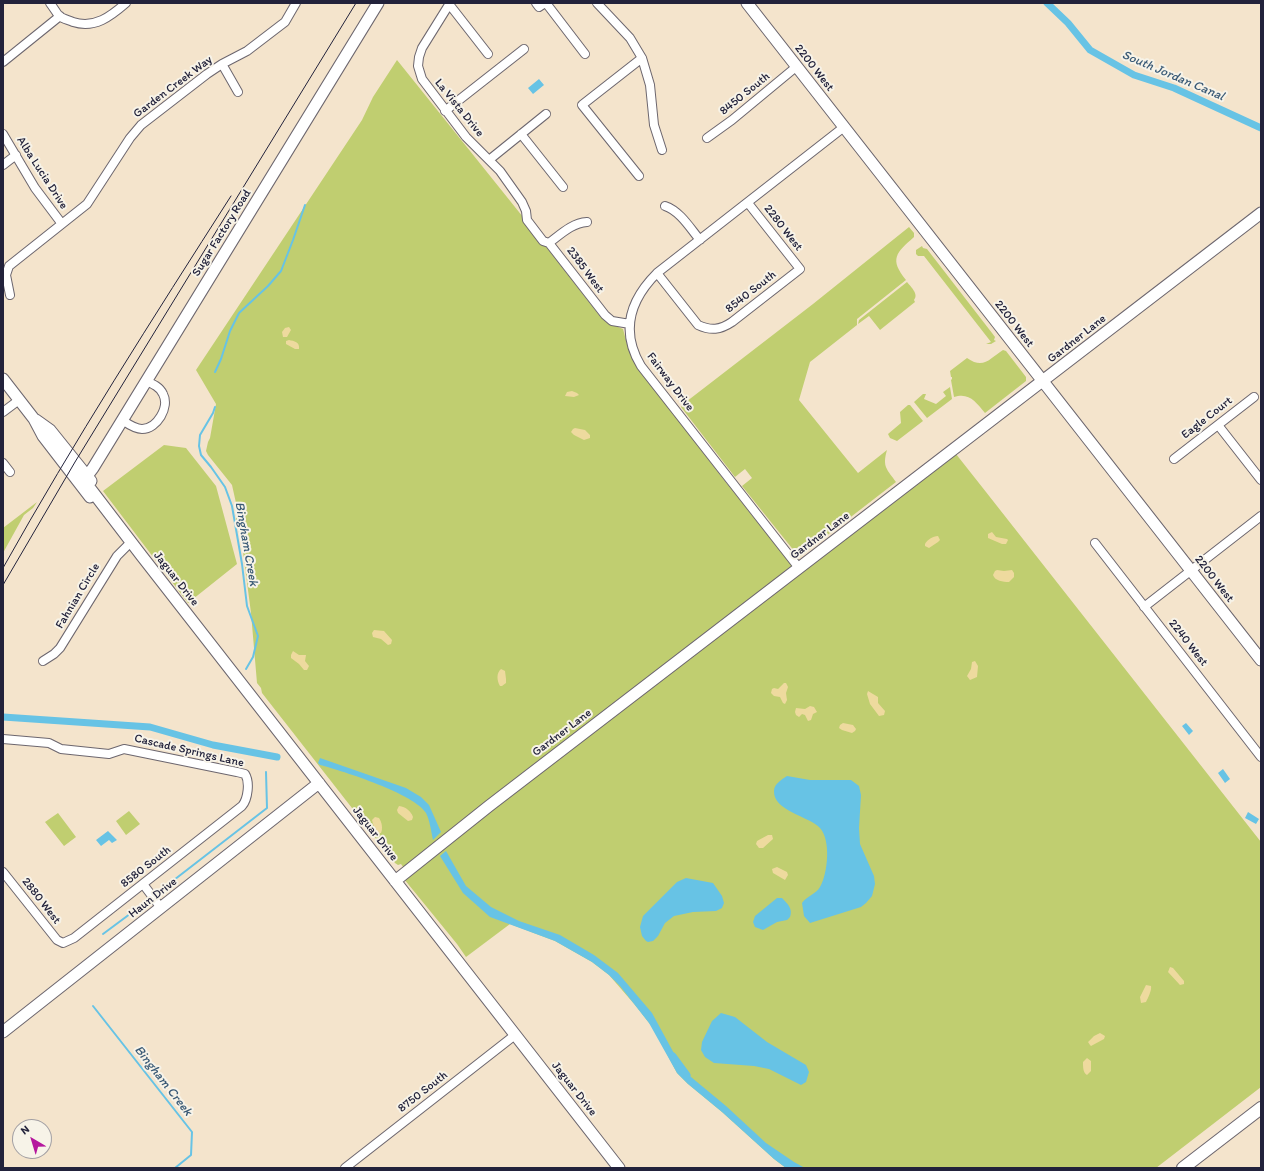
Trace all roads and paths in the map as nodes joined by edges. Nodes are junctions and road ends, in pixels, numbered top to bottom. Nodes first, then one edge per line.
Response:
1 (50, 3) edge
2 (126, 3) edge
3 (378, 3) edge
4 (449, 3) edge
5 (598, 3) edge
6 (747, 3) edge
7 (293, 4) edge
8 (542, 4) edge
9 (60, 16) junction
10 (524, 49) dead end
11 (488, 54) dead end
12 (585, 54) dead end
13 (642, 58) junction
14 (3, 62) edge
15 (222, 64) junction
16 (796, 67) junction
17 (238, 92) dead end
18 (445, 111) junction
19 (546, 114) dead end
20 (844, 127) junction
21 (3, 134) edge
22 (521, 134) junction
23 (707, 138) dead end
24 (662, 150) dead end
25 (16, 155) junction
26 (489, 160) junction
27 (3, 164) edge
28 (639, 176) dead end
29 (564, 187) dead end
30 (748, 202) junction
31 (665, 206) dead end
32 (1261, 213) edge
33 (527, 220) joint
34 (587, 222) dead end
35 (62, 224) junction
36 (700, 240) junction
37 (549, 243) junction
38 (800, 269) joint
39 (657, 273) junction
40 (10, 295) dead end
41 (630, 324) junction
42 (3, 378) edge
43 (146, 381) junction
44 (1042, 382) junction
45 (1254, 397) dead end
46 (19, 400) junction
47 (3, 412) edge
48 (34, 419) junction
49 (122, 420) junction
50 (1218, 425) junction
51 (1174, 459) dead end
52 (3, 463) edge
53 (10, 472) dead end
54 (87, 476) junction
55 (1261, 480) edge
56 (111, 515) junction
57 (1261, 516) edge
58 (131, 542) junction
59 (1095, 543) dead end
60 (799, 568) junction
61 (1191, 570) junction
62 (1144, 607) junction
63 (1261, 660) edge
64 (43, 661) dead end
65 (3, 739) edge
66 (1261, 757) edge
67 (319, 784) junction
68 (242, 806) joint
69 (3, 872) edge
70 (394, 881) junction
71 (143, 884) junction
72 (161, 908) junction
73 (63, 943) joint
74 (3, 1032) edge
75 (515, 1034) junction
76 (1261, 1108) edge
77 (345, 1168) edge
78 (619, 1168) edge
79 (1183, 1168) edge

1 - 9 street
2 - 9 street
3 - 43 street, Sugar Factory Road
4 - 11 street
4 - 18 street, La Vista Drive
5 - 13 street
6 - 16 street, 2200 West
7 - 15 street, Garden Creek Way
8 - 12 street
9 - 14 street
10 - 18 street
13 - 24 street
13 - 28 street
15 - 17 street
15 - 35 street, Garden Creek Way
16 - 20 street, 2200 West
16 - 23 street, 8450 South
18 - 26 street, La Vista Drive
19 - 22 street
20 - 30 street, Fairway Drive
20 - 44 street, 2200 West
21 - 25 street, Alba Lucia Drive
22 - 26 street
22 - 29 street
25 - 27 street
25 - 35 street, Alba Lucia Drive
26 - 33 street, La Vista Drive
30 - 36 street, Fairway Drive
30 - 38 street, 2280 West
31 - 36 street
32 - 44 street, Gardner Lane
33 - 37 street, 2385 West
34 - 37 street
35 - 40 street, Garden Creek Way
36 - 39 street, Fairway Drive
37 - 41 street, 2385 West
38 - 39 street, 8540 South
39 - 41 street, Fairway Drive
41 - 60 street, Fairway Drive
42 - 46 street, Jaguar Drive
43 - 49 street, Sugar Factory Road
43 - 49 street
44 - 60 street, Gardner Lane
44 - 61 street, 2200 West
45 - 50 street, Eagle Court
46 - 47 street
46 - 48 street, Jaguar Drive
48 - 54 street, Jaguar Drive
48 - 56 street, Jaguar Drive
49 - 54 street, Sugar Factory Road
50 - 51 street, Eagle Court
50 - 55 street
52 - 53 street
54 - 56 street, Jaguar Drive
56 - 58 street, Jaguar Drive
57 - 61 street
58 - 64 street, Fahnian Circle
58 - 67 street, Jaguar Drive
59 - 62 street, 2240 West
60 - 70 street, Gardner Lane
61 - 62 street
61 - 63 street, 2200 West
62 - 66 street, 2240 West
65 - 68 street, Cascade Springs Lane
67 - 70 street, Jaguar Drive
67 - 72 street, Haun Drive
68 - 71 street, 8580 South
69 - 73 street, 2880 West
70 - 75 street, Jaguar Drive
71 - 72 street
71 - 73 street, 8580 South
72 - 74 street, Haun Drive
75 - 77 street, 8750 South
75 - 78 street, Jaguar Drive
76 - 79 main road

